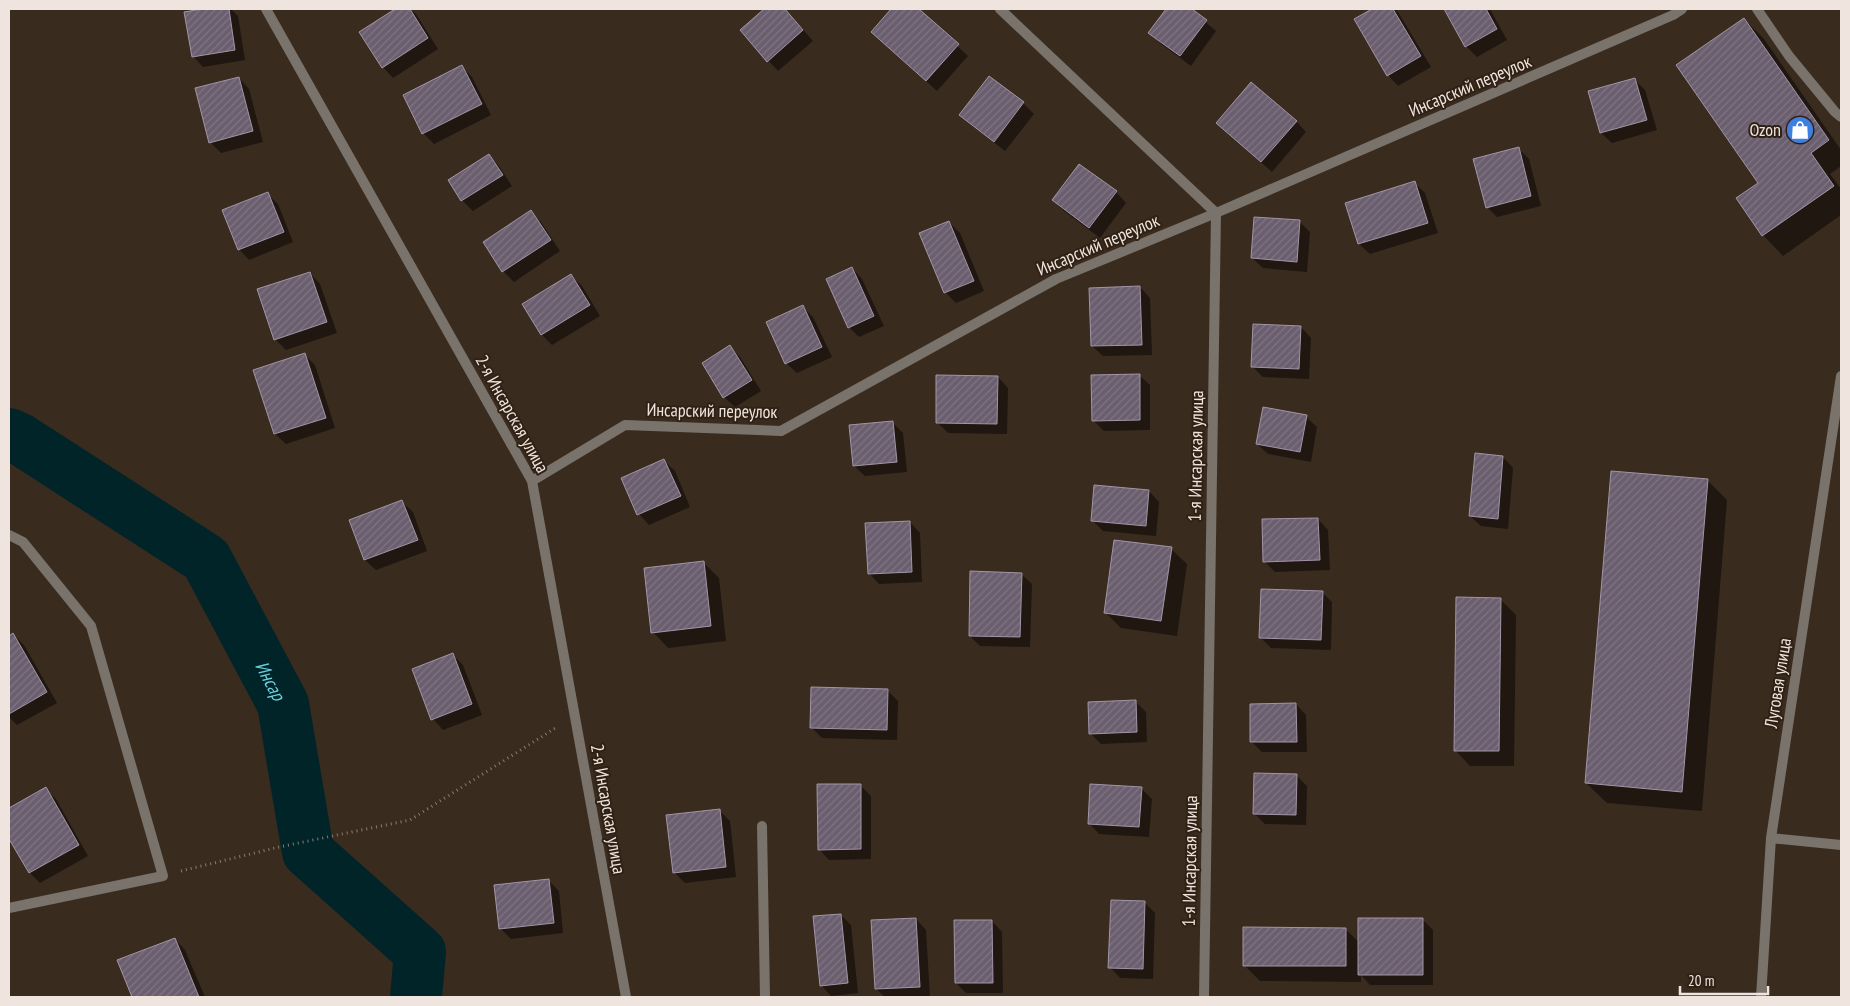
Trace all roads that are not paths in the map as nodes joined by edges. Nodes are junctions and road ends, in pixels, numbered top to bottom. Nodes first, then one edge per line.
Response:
1 (266, 9) edge
2 (1000, 9) edge
3 (1682, 9) edge
4 (1757, 9) edge
5 (1841, 117) edge
6 (1216, 213) junction
7 (1841, 376) edge
8 (532, 481) junction
9 (9, 535) edge
10 (762, 826) dead end
11 (1771, 838) junction
12 (1841, 845) edge
13 (9, 908) edge
14 (626, 997) edge
15 (765, 997) edge
16 (1204, 997) edge
17 (1761, 997) edge

1 - 8 street, 2-я Инсарская улица
2 - 6 street
3 - 6 street, Инсарский переулок
4 - 5 street
6 - 8 street, Инсарский переулок
6 - 16 street, 1-я Инсарская улица
7 - 11 street, Луговая улица
8 - 14 street, 2-я Инсарская улица
9 - 13 street
10 - 15 street
11 - 12 street
11 - 17 street, Луговая улица

